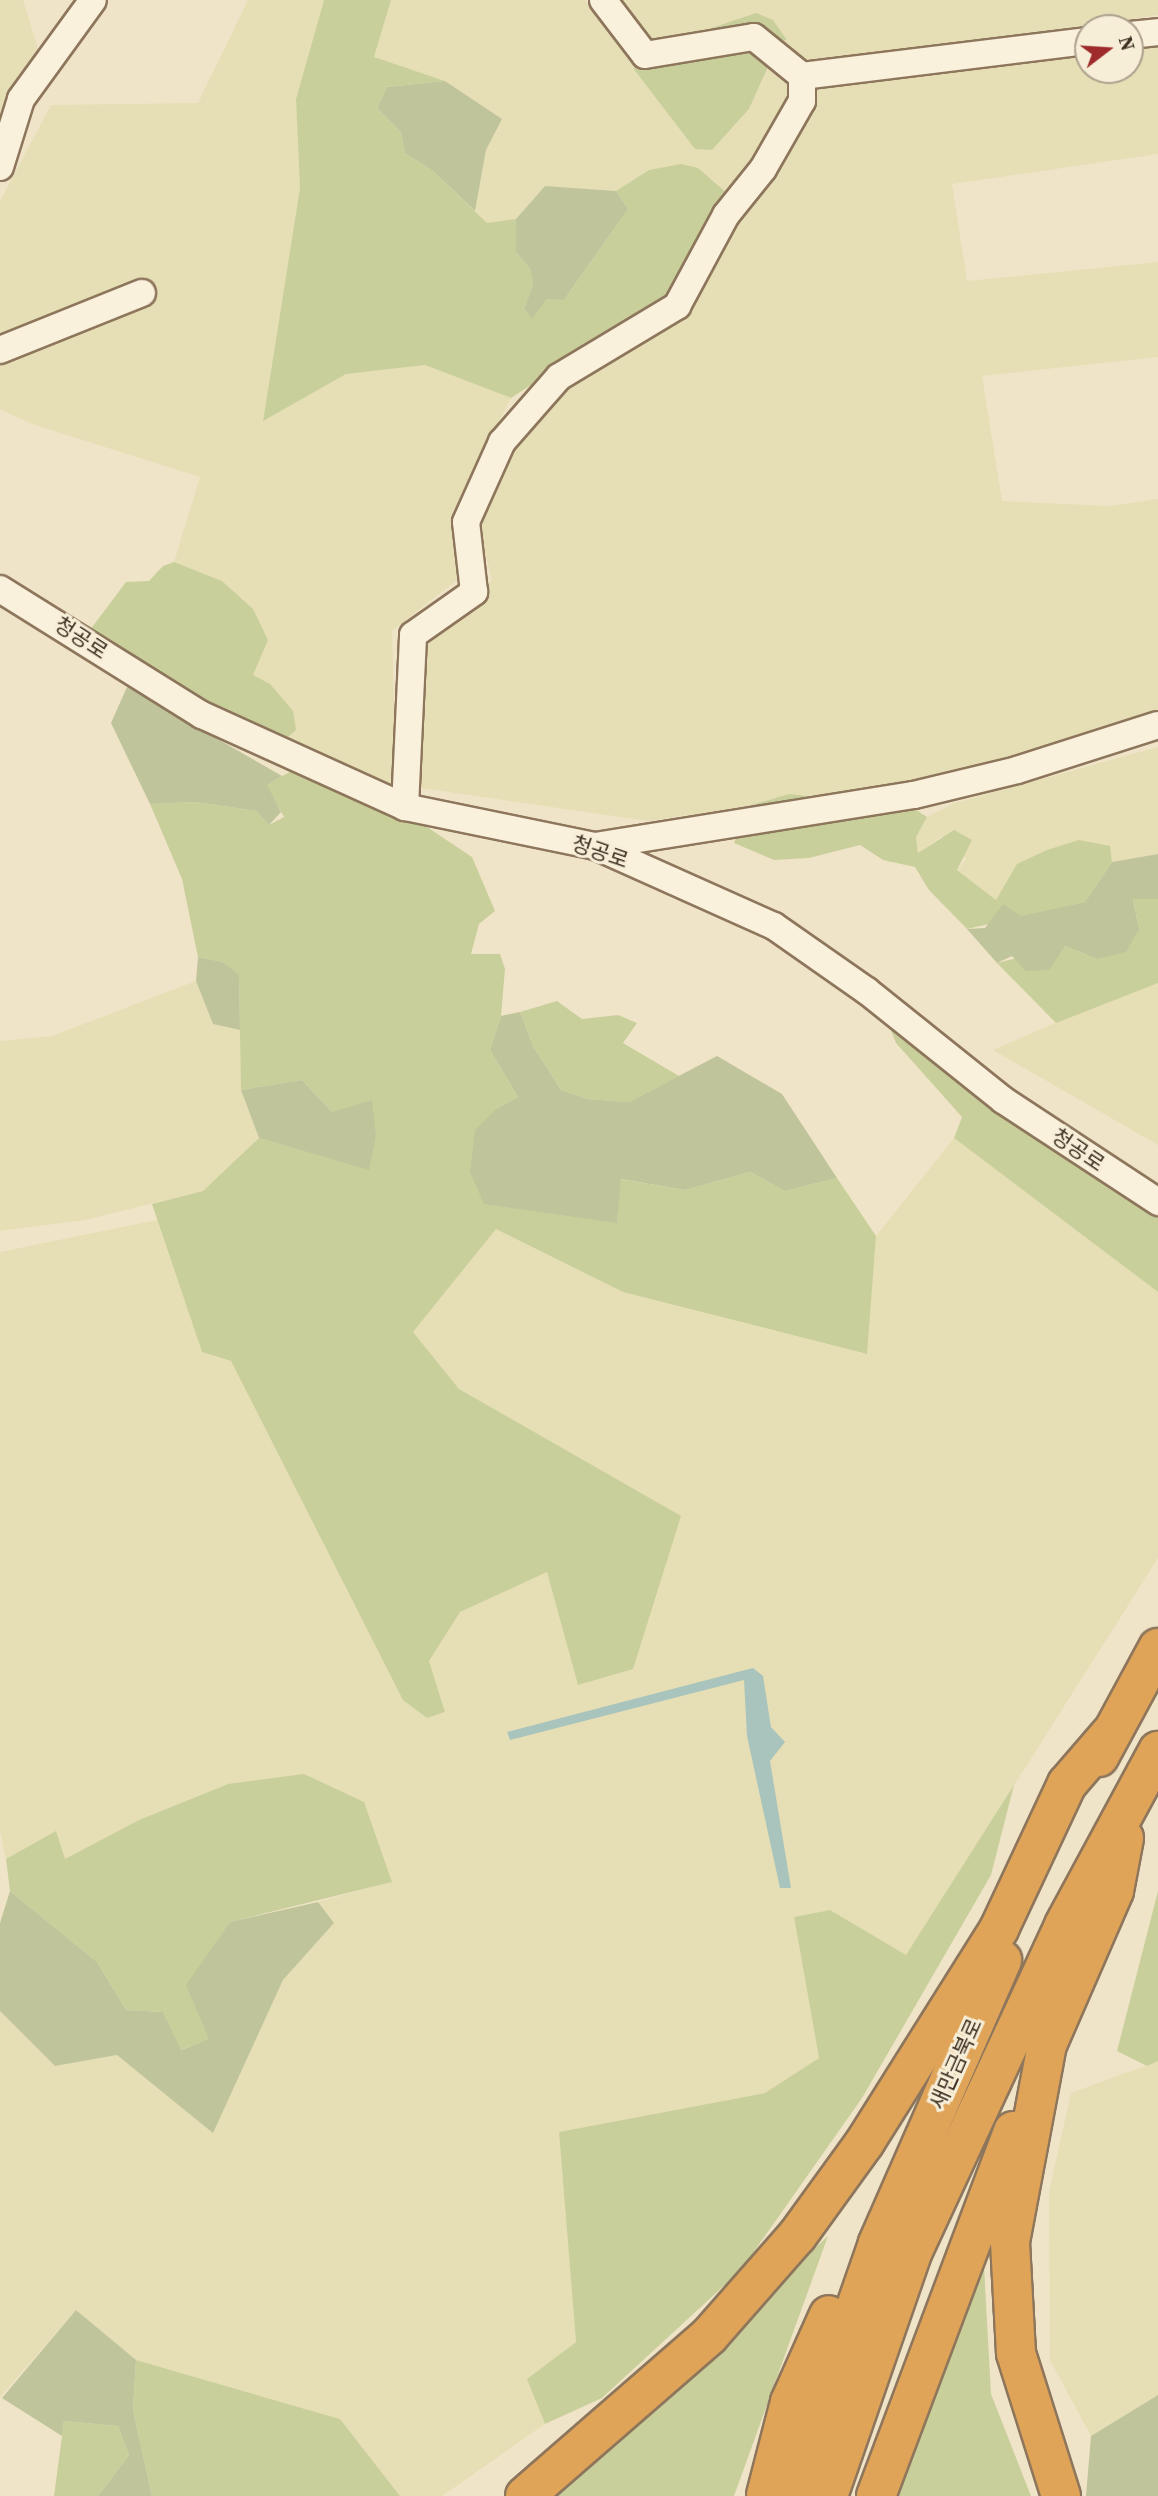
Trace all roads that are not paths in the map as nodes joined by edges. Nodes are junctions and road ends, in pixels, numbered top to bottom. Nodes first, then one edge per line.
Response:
1 (93, 0) edge
2 (603, 0) edge
3 (1074, 43) edge
4 (802, 76) junction
5 (0, 167) edge
6 (142, 293) dead end
7 (0, 350) edge
8 (0, 589) edge
9 (1158, 725) edge
10 (405, 807) junction
11 (595, 846) junction
12 (1158, 1202) edge
13 (1158, 1648) edge
14 (1111, 1733) junction
15 (1158, 1751) edge
16 (1130, 1806) junction
17 (999, 1928) junction
18 (1047, 2045) junction
19 (525, 2496) edge
20 (765, 2496) edge
21 (790, 2496) edge
22 (828, 2496) edge
23 (876, 2496) edge
24 (1060, 2496) edge

1 - 5 street
2 - 4 street
3 - 4 street
4 - 10 street
6 - 7 street
8 - 10 street, 청공로
9 - 11 street
10 - 11 street, 청공로
11 - 12 street, 청공로
13 - 14 highway, 새만금북로
14 - 17 highway
14 - 21 highway, 새만금북로
15 - 16 highway, 새만금북로
16 - 18 highway
16 - 22 highway, 새만금북로
17 - 19 highway
17 - 20 highway
18 - 23 highway
18 - 24 highway

